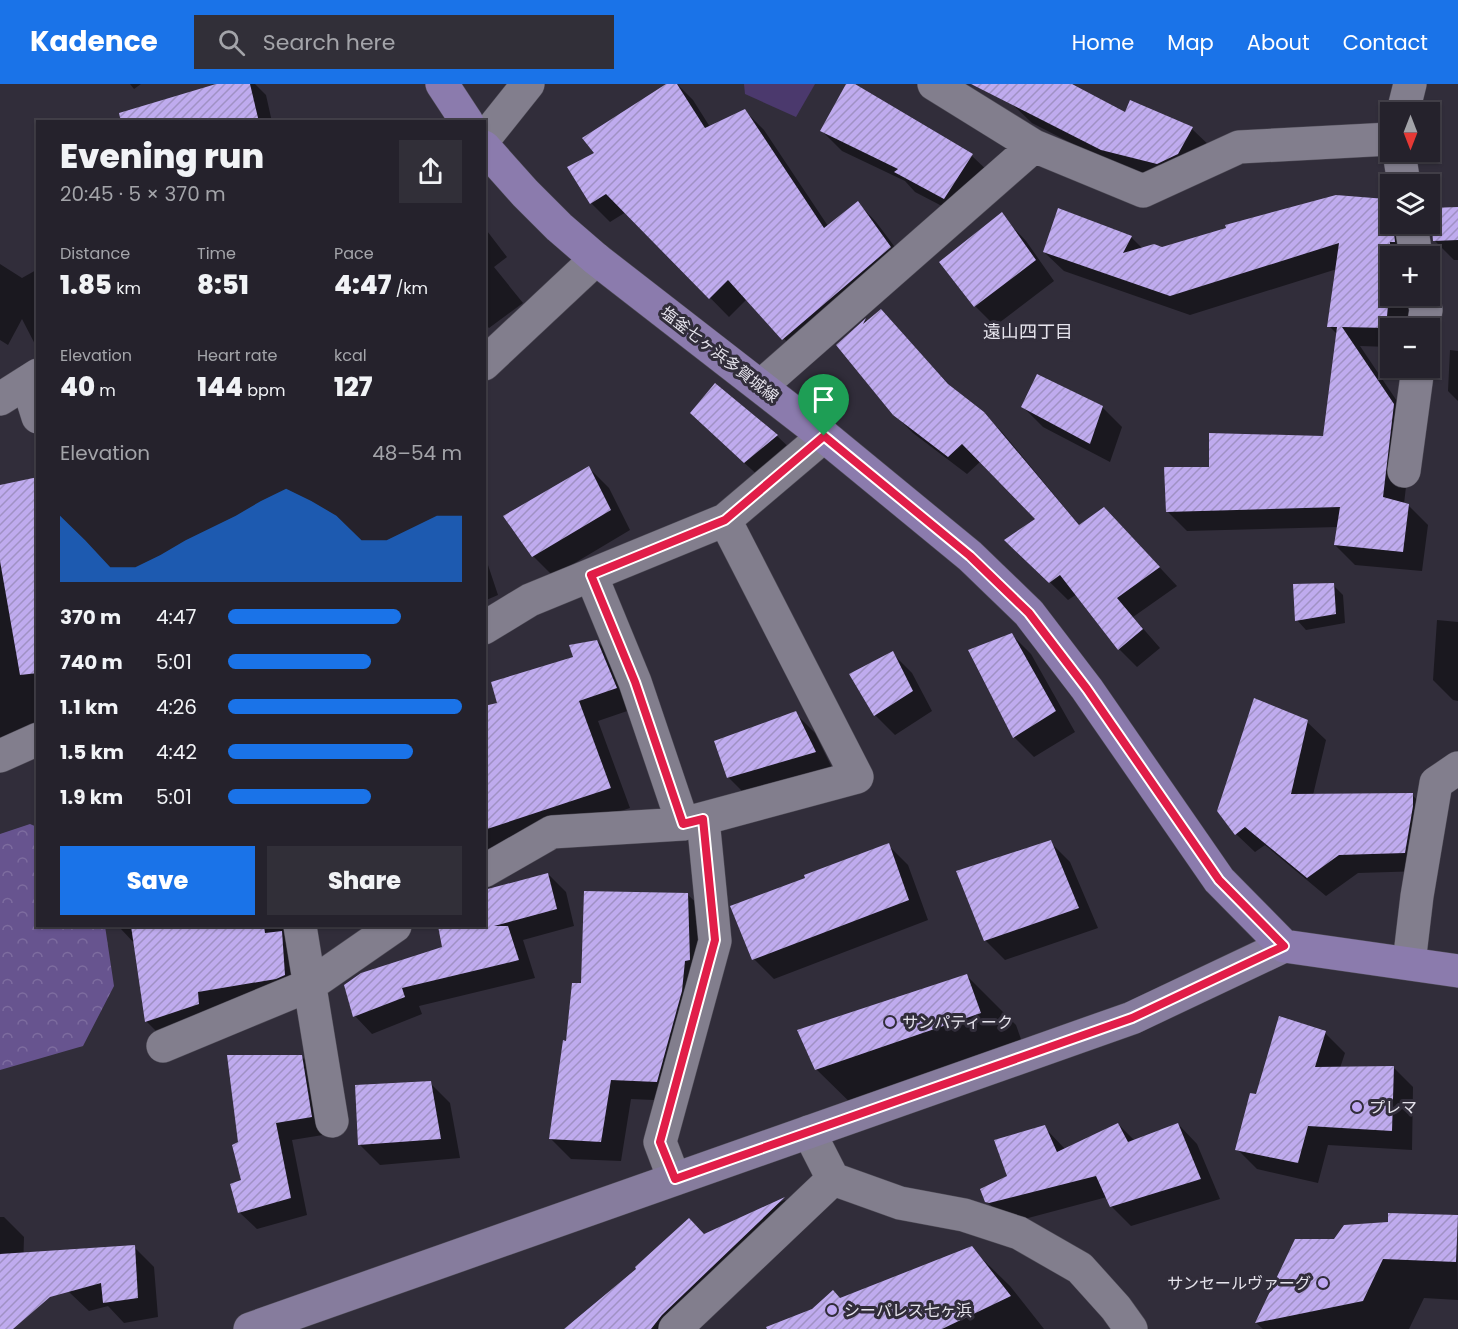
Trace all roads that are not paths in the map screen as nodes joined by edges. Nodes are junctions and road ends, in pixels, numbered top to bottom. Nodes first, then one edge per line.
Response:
1 (442, 84) edge
2 (528, 84) edge
3 (934, 84) edge
4 (1410, 84) edge
5 (1406, 102) edge
6 (466, 120) edge
7 (486, 136) edge
8 (1380, 140) edge
9 (1034, 146) junction
10 (486, 149) edge
11 (596, 259) junction
12 (486, 362) edge
13 (1417, 378) edge
14 (21, 385) edge
15 (762, 386) junction
16 (36, 413) edge
17 (824, 436) junction
18 (1404, 471) dead end
19 (725, 520) junction
20 (591, 575) junction
21 (486, 627) edge
22 (36, 740) edge
23 (0, 756) edge
24 (1458, 768) edge
25 (693, 821) junction
26 (486, 870) edge
27 (300, 927) edge
28 (394, 927) edge
29 (1284, 946) junction
30 (1409, 963) junction
31 (1458, 971) edge
32 (310, 985) junction
33 (164, 1046) dead end
34 (332, 1120) dead end
35 (809, 1132) junction
36 (675, 1179) junction
37 (833, 1179) junction
38 (250, 1329) edge
39 (675, 1329) edge
40 (1131, 1329) edge

1 - 6 main road
2 - 7 street
3 - 9 street
4 - 5 street
8 - 9 street
9 - 15 street
10 - 11 main road, 塩釜七ヶ浜多賀城線
11 - 12 street
11 - 15 main road, 塩釜七ヶ浜多賀城線
13 - 18 street
14 - 16 street
15 - 17 main road, 塩釜七ヶ浜多賀城線
17 - 19 street
17 - 29 main road, 塩釜七ヶ浜多賀城線
19 - 20 street
19 - 25 street
20 - 21 street
20 - 25 street
22 - 23 street
24 - 30 street
25 - 26 street
25 - 36 street
27 - 32 street
28 - 32 street
29 - 30 main road
29 - 35 street
30 - 31 main road
32 - 33 street
32 - 34 street
35 - 36 street
35 - 37 street
36 - 38 street
37 - 39 street
37 - 40 street

